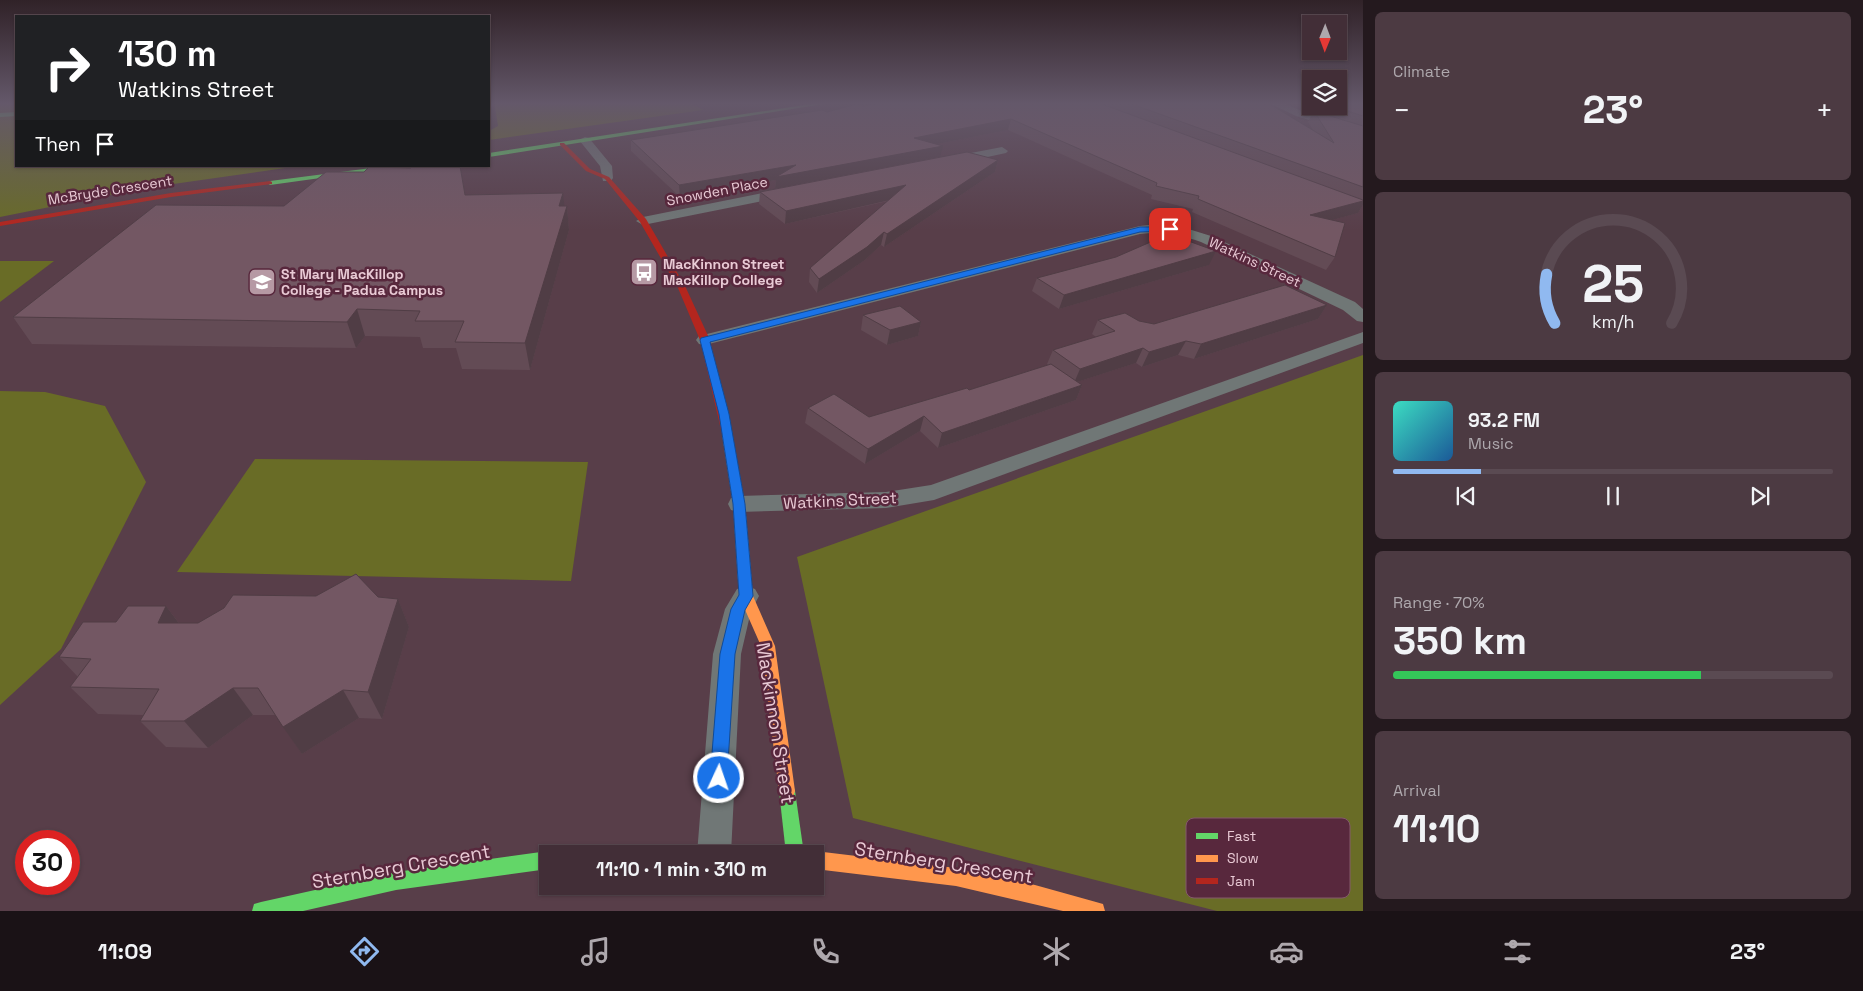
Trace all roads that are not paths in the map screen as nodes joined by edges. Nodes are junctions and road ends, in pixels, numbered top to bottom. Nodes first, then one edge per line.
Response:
1 (552, 146) edge
2 (564, 146) edge
3 (589, 146) edge
4 (1002, 151) dead end
5 (490, 155) edge
6 (935, 164) edge
7 (396, 167) edge
8 (607, 178) junction
9 (801, 190) edge
10 (643, 221) junction
11 (0, 224) edge
12 (1363, 317) edge
13 (1363, 337) edge
14 (705, 340) junction
15 (739, 504) junction
16 (746, 596) junction
17 (715, 845) edge
18 (794, 845) edge
19 (539, 861) edge
20 (824, 861) edge
21 (261, 911) edge
22 (1096, 911) edge

1 - 5 street
2 - 8 street, Mackinnon Street
3 - 8 street, Mackinnon Street
4 - 6 street
7 - 11 street, McBryde Crescent
8 - 10 street, Mackinnon Street
9 - 10 street, Snowden Place
10 - 14 street, Mackinnon Street
12 - 14 street, Watkins Street
13 - 15 street, Watkins Street
14 - 15 street, Mackinnon Street
15 - 16 street, Mackinnon Street
16 - 17 street, Mackinnon Street
16 - 18 street, Mackinnon Street
19 - 21 street, Sternberg Crescent
20 - 22 street, Sternberg Crescent

